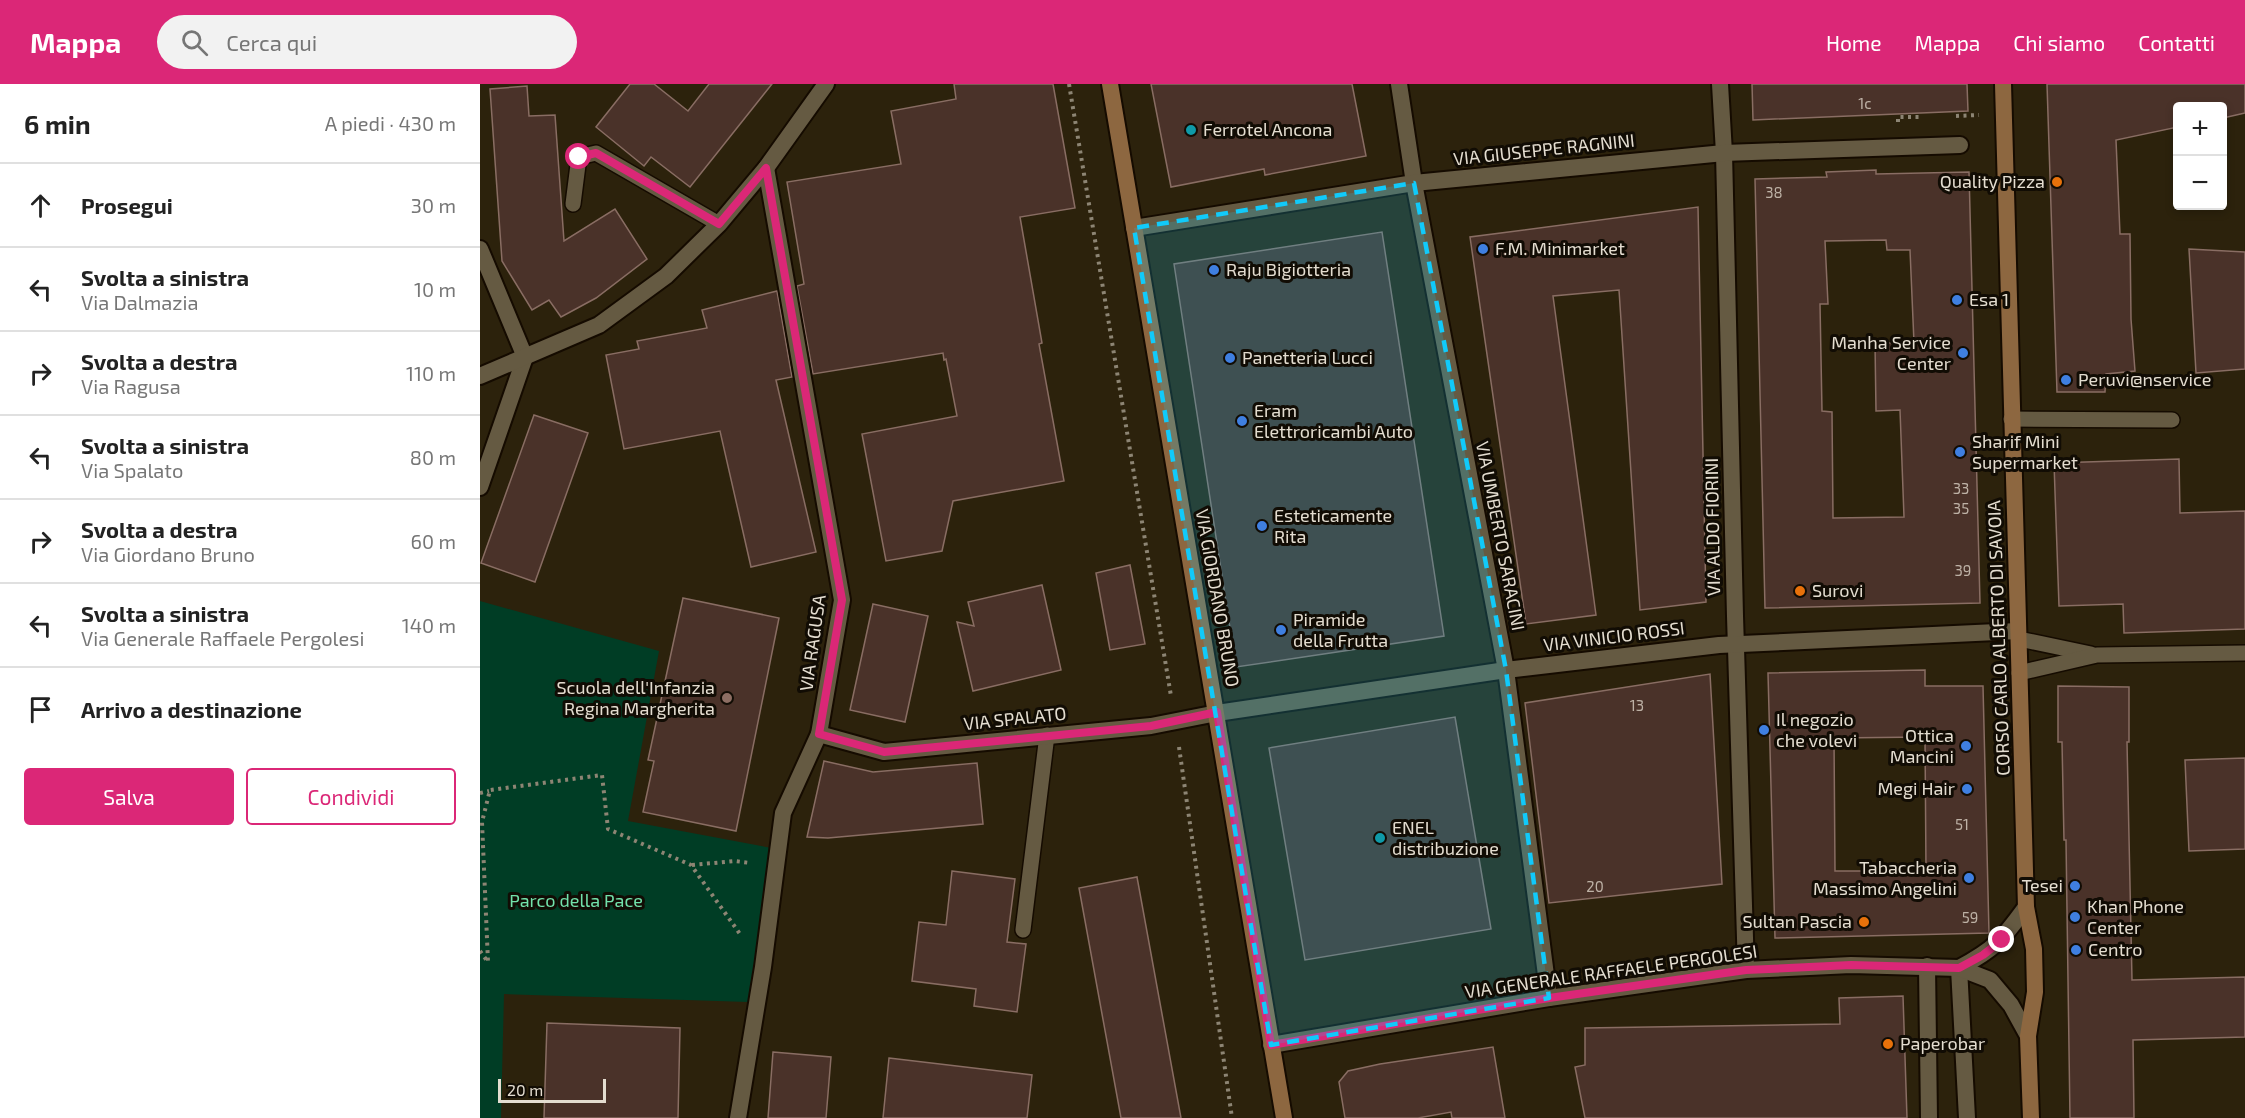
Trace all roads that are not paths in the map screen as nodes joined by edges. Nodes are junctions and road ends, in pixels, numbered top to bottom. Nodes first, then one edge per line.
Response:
1 (826, 84) edge
2 (1110, 84) edge
3 (1399, 84) edge
4 (1720, 84) edge
5 (2003, 84) edge
6 (1960, 145) dead end
7 (1724, 153) junction
8 (766, 168) junction
9 (1414, 183) junction
10 (573, 204) dead end
11 (719, 224) junction
12 (1134, 228) junction
13 (480, 249) edge
14 (525, 357) junction
15 (480, 376) edge
16 (2011, 419) junction
17 (2172, 420) dead end
18 (480, 486) edge
19 (2019, 635) junction
20 (1736, 643) junction
21 (2245, 653) edge
22 (2097, 655) junction
23 (1506, 670) junction
24 (2019, 674) junction
25 (1217, 712) junction
26 (819, 734) junction
27 (1047, 735) junction
28 (2026, 907) junction
29 (1023, 930) dead end
30 (1927, 966) junction
31 (1959, 968) junction
32 (1746, 970) junction
33 (1549, 998) junction
34 (2028, 1036) junction
35 (1271, 1045) junction
36 (738, 1118) edge
37 (1284, 1118) edge
38 (1929, 1118) edge
39 (1967, 1118) edge
40 (2031, 1118) edge

1 - 8 street
2 - 12 main road, VIA GIORDANO BRUNO
3 - 9 street, VIA UMBERTO SARACINI
4 - 7 street, VIA ALDO FIORINI
5 - 16 main road, CORSO CARLO ALBERTO DI SAVOIA
6 - 7 street, VIA GIUSEPPE RAGNINI
7 - 9 street, VIA GIUSEPPE RAGNINI
7 - 20 street, VIA ALDO FIORINI
8 - 11 street
8 - 26 street, VIA RAGUSA
9 - 12 street, VIA GIUSEPPE RAGNINI
9 - 23 street, VIA UMBERTO SARACINI
10 - 11 lane
11 - 14 street
12 - 25 main road, VIA GIORDANO BRUNO
13 - 14 street
14 - 15 street
14 - 18 street
16 - 17 lane
16 - 19 main road, CORSO CARLO ALBERTO DI SAVOIA
19 - 20 street, VIA VINICIO ROSSI
19 - 22 lane, VIA VINICIO ROSSI
19 - 24 main road, CORSO CARLO ALBERTO DI SAVOIA
20 - 23 street, VIA VINICIO ROSSI
20 - 32 street, VIA ALDO FIORINI
21 - 22 lane, VIA VINICIO ROSSI
22 - 24 lane, VIA VINICIO ROSSI
23 - 25 street, VIA VINICIO ROSSI
23 - 33 street, VIA UMBERTO SARACINI
24 - 28 main road, CORSO CARLO ALBERTO DI SAVOIA
25 - 27 street, VIA SPALATO
25 - 35 main road, VIA GIORDANO BRUNO
26 - 27 street, VIA SPALATO
26 - 36 street, VIA RAGUSA
27 - 29 lane
28 - 31 street
28 - 34 main road, CORSO CARLO ALBERTO DI SAVOIA
30 - 31 street, VIA GENERALE RAFFAELE PERGOLESI
30 - 32 street, VIA GENERALE RAFFAELE PERGOLESI
30 - 38 street
31 - 34 street, VIA GENERALE RAFFAELE PERGOLESI
31 - 39 street
32 - 33 street, VIA GENERALE RAFFAELE PERGOLESI
33 - 35 street, VIA GENERALE RAFFAELE PERGOLESI
34 - 40 main road, CORSO CARLO ALBERTO DI SAVOIA
35 - 37 main road, VIA GIORDANO BRUNO

